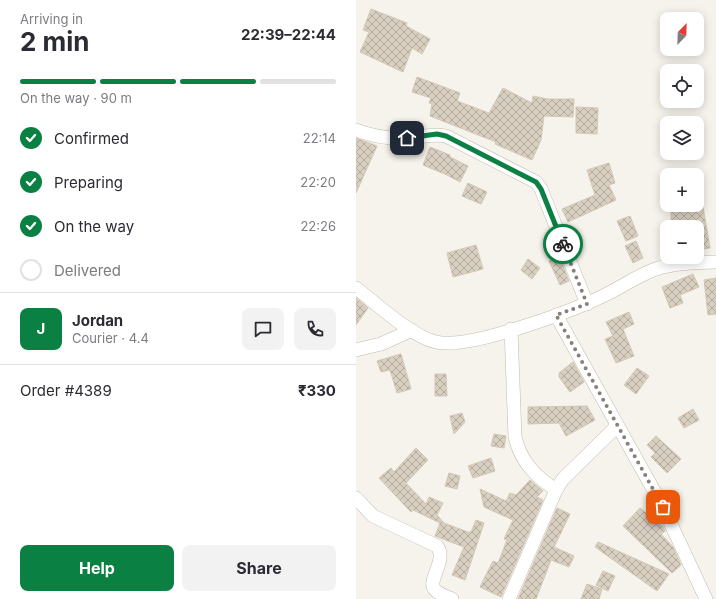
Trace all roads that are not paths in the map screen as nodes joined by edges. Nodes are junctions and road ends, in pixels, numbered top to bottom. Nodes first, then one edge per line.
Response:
1 (356, 130) edge
2 (716, 262) edge
3 (356, 288) edge
4 (587, 304) junction
5 (556, 315) junction
6 (511, 329) junction
7 (412, 330) junction
8 (356, 350) edge
9 (617, 426) junction
10 (556, 490) junction
11 (356, 498) edge
12 (452, 599) edge
13 (509, 599) edge
14 (706, 599) edge

1 - 4 street
2 - 4 street
3 - 7 street
4 - 5 street
5 - 6 street
5 - 9 street
6 - 7 street
6 - 10 street
7 - 8 street
9 - 10 street
9 - 14 street
10 - 13 street
11 - 12 street

